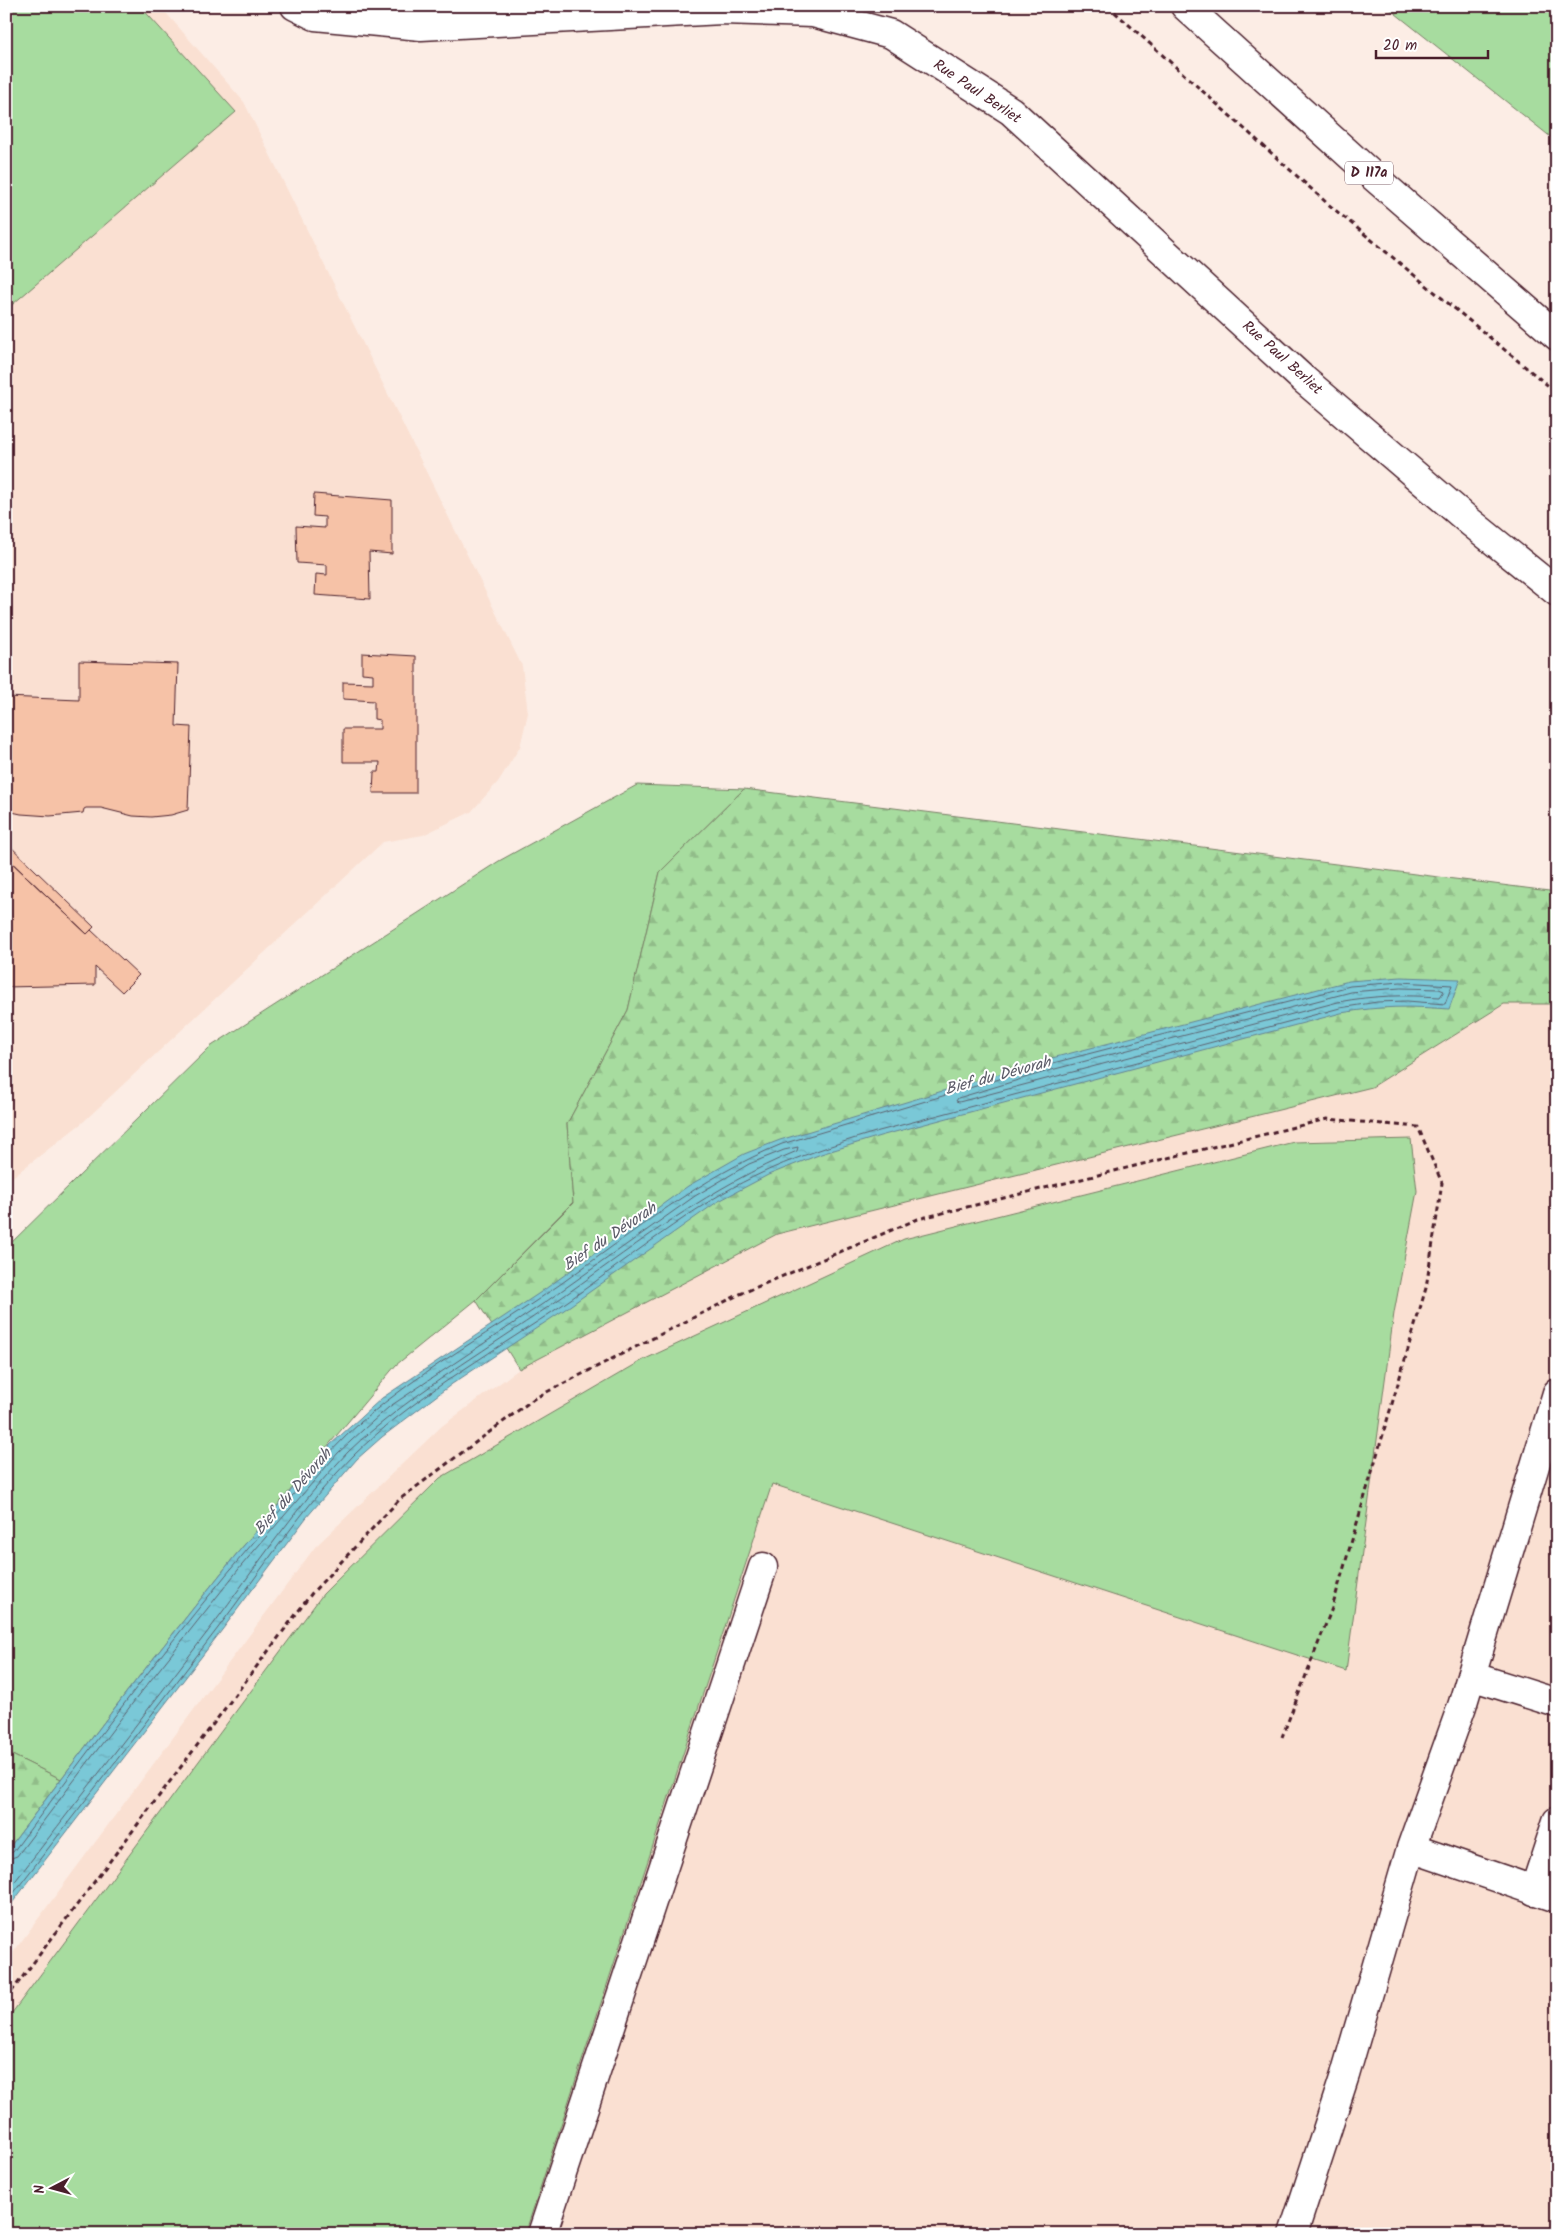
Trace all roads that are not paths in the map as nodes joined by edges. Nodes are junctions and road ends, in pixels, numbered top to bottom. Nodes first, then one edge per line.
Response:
1 (295, 6) edge
2 (1185, 6) edge
3 (1557, 336) edge
4 (1557, 592) edge
5 (1557, 1394) edge
6 (763, 1567) dead end
7 (1471, 1676) junction
8 (1557, 1703) edge
9 (1557, 1821) edge
10 (1411, 1848) junction
11 (1546, 1894) edge
12 (542, 2234) edge
13 (1293, 2234) edge

1 - 4 street, Rue Paul Berliet
2 - 3 street, D 117a
5 - 7 street
6 - 12 street
7 - 8 street
7 - 10 street
9 - 11 street
10 - 11 street
10 - 13 street

